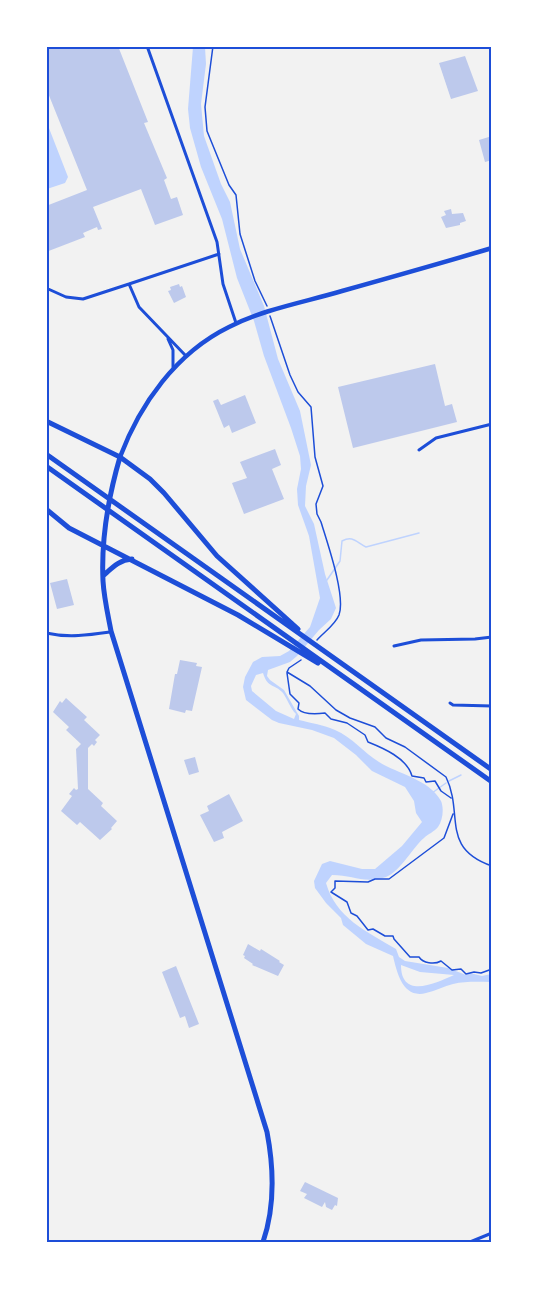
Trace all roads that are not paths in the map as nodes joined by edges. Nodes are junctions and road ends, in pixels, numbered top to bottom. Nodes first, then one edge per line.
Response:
1 (147, 46) edge
2 (492, 248) edge
3 (219, 254) junction
4 (129, 284) junction
5 (46, 288) edge
6 (236, 324) junction
7 (168, 337) junction
8 (186, 356) junction
9 (173, 369) junction
10 (46, 421) edge
11 (492, 424) edge
12 (419, 450) dead end
13 (46, 454) edge
14 (120, 457) junction
15 (46, 466) edge
16 (46, 509) edge
17 (103, 546) junction
18 (132, 559) junction
19 (103, 576) junction
20 (291, 625) junction
21 (111, 631) junction
22 (46, 633) edge
23 (283, 637) junction
24 (492, 637) edge
25 (394, 646) dead end
26 (450, 703) dead end
27 (492, 706) edge
28 (492, 770) edge
29 (492, 782) edge
30 (492, 1233) edge
31 (263, 1242) edge
32 (470, 1242) edge

1 - 3 street
2 - 6 main road
3 - 4 street
3 - 6 street
4 - 5 street
4 - 7 street
6 - 8 main road
7 - 8 street
7 - 9 street
8 - 9 main road
9 - 14 main road
10 - 14 main road
11 - 12 street
13 - 20 main road
14 - 17 main road
14 - 20 main road
15 - 23 main road
16 - 17 main road
17 - 18 main road
17 - 19 main road
18 - 19 main road
18 - 23 main road
19 - 21 main road
20 - 28 main road
21 - 22 street
21 - 31 main road
23 - 29 main road
24 - 25 street
26 - 27 street
30 - 32 street

